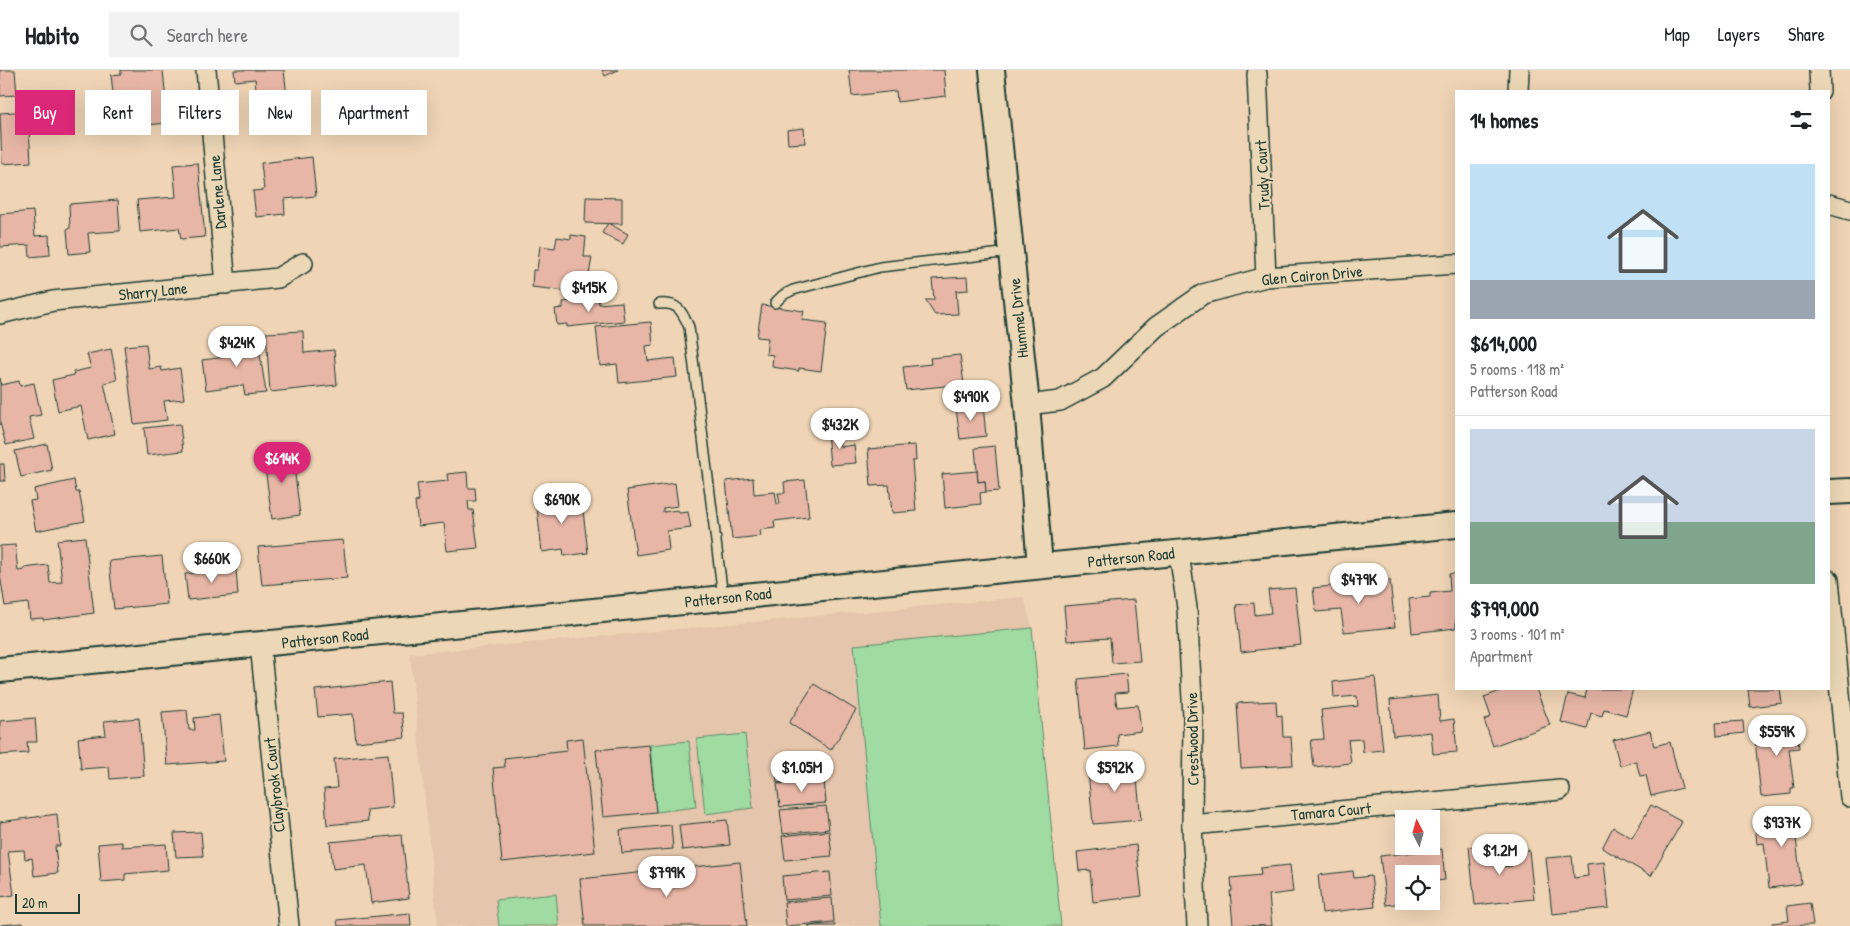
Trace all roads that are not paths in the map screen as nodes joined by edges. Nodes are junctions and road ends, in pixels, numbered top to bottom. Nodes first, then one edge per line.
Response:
1 (206, 70) edge
2 (992, 70) edge
3 (1519, 70) edge
4 (1818, 70) edge
5 (1257, 74) dead end
6 (1518, 90) edge
7 (1820, 90) edge
8 (1830, 204) edge
9 (1850, 210) edge
10 (1012, 252) junction
11 (303, 263) dead end
12 (1455, 264) edge
13 (1266, 277) junction
14 (226, 284) junction
15 (659, 304) dead end
16 (775, 304) dead end
17 (0, 314) edge
18 (1027, 405) junction
19 (1850, 491) edge
20 (1830, 492) edge
21 (1455, 525) edge
22 (1179, 552) junction
23 (1040, 566) junction
24 (1830, 590) edge
25 (723, 598) junction
26 (260, 644) junction
27 (0, 670) edge
28 (1848, 763) edge
29 (1560, 790) dead end
30 (1850, 797) edge
31 (1192, 825) junction
32 (290, 926) edge
33 (1196, 926) edge

1 - 14 street, Darlene Lane
2 - 10 street, Hummel Drive
3 - 6 street
4 - 7 street
5 - 13 street, Trudy Court
8 - 9 street
10 - 16 lane
10 - 18 street, Hummel Drive
11 - 14 street, Sharry Lane
12 - 13 street, Glen Cairon Drive
13 - 18 street, Glen Cairon Drive
14 - 17 street, Sharry Lane
15 - 25 lane
18 - 23 street, Hummel Drive
19 - 20 street
21 - 22 street, Patterson Road
22 - 23 street, Patterson Road
22 - 31 street, Crestwood Drive
23 - 25 street, Patterson Road
24 - 28 street
25 - 26 street, Patterson Road
26 - 27 street, Patterson Road
26 - 32 street, Claybrook Court
28 - 30 street
29 - 31 street, Tamara Court
31 - 33 street, Crestwood Drive

